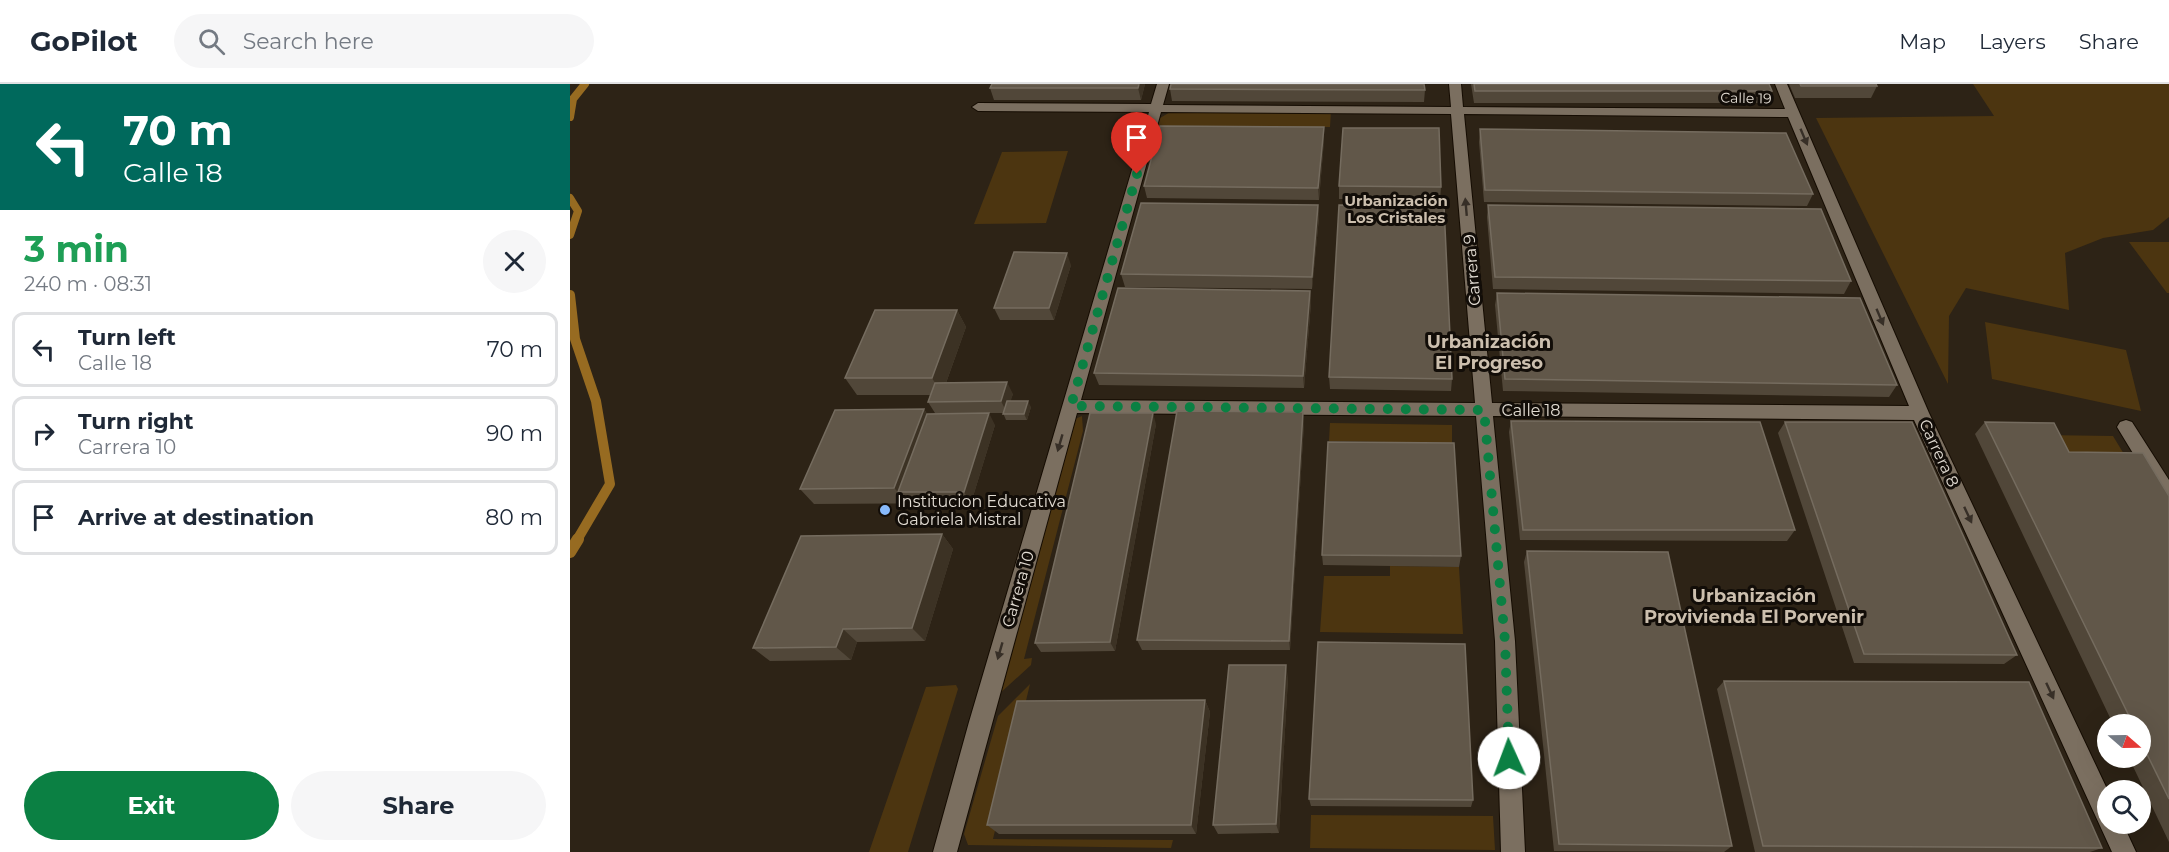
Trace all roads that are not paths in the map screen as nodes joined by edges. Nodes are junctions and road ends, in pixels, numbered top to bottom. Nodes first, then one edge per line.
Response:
1 (1163, 84) edge
2 (1455, 84) edge
3 (1781, 84) edge
4 (978, 107) dead end
5 (1155, 110) junction
6 (1458, 110) junction
7 (1794, 113) junction
8 (1071, 406) junction
9 (1484, 410) junction
10 (1920, 413) junction
11 (2126, 428) dead end
12 (2169, 496) edge
13 (2097, 793) edge
14 (2115, 834) edge
15 (945, 852) edge
16 (1513, 852) edge
17 (2124, 852) edge

1 - 5 street, Carrera 10
2 - 6 street, Carrera 9
3 - 7 street, Carrera 8
4 - 5 street, Calle 19
5 - 6 street, Calle 19
5 - 8 street, Carrera 10
6 - 7 street, Calle 19
9 -> 6 street, Carrera 9
7 -> 10 street, Carrera 8
8 - 9 street, Calle 18
8 -> 15 street, Carrera 10
9 - 10 street, Calle 18
9 - 16 street, Carrera 9
10 -> 13 street, Carrera 8
11 - 12 street
14 - 17 street

